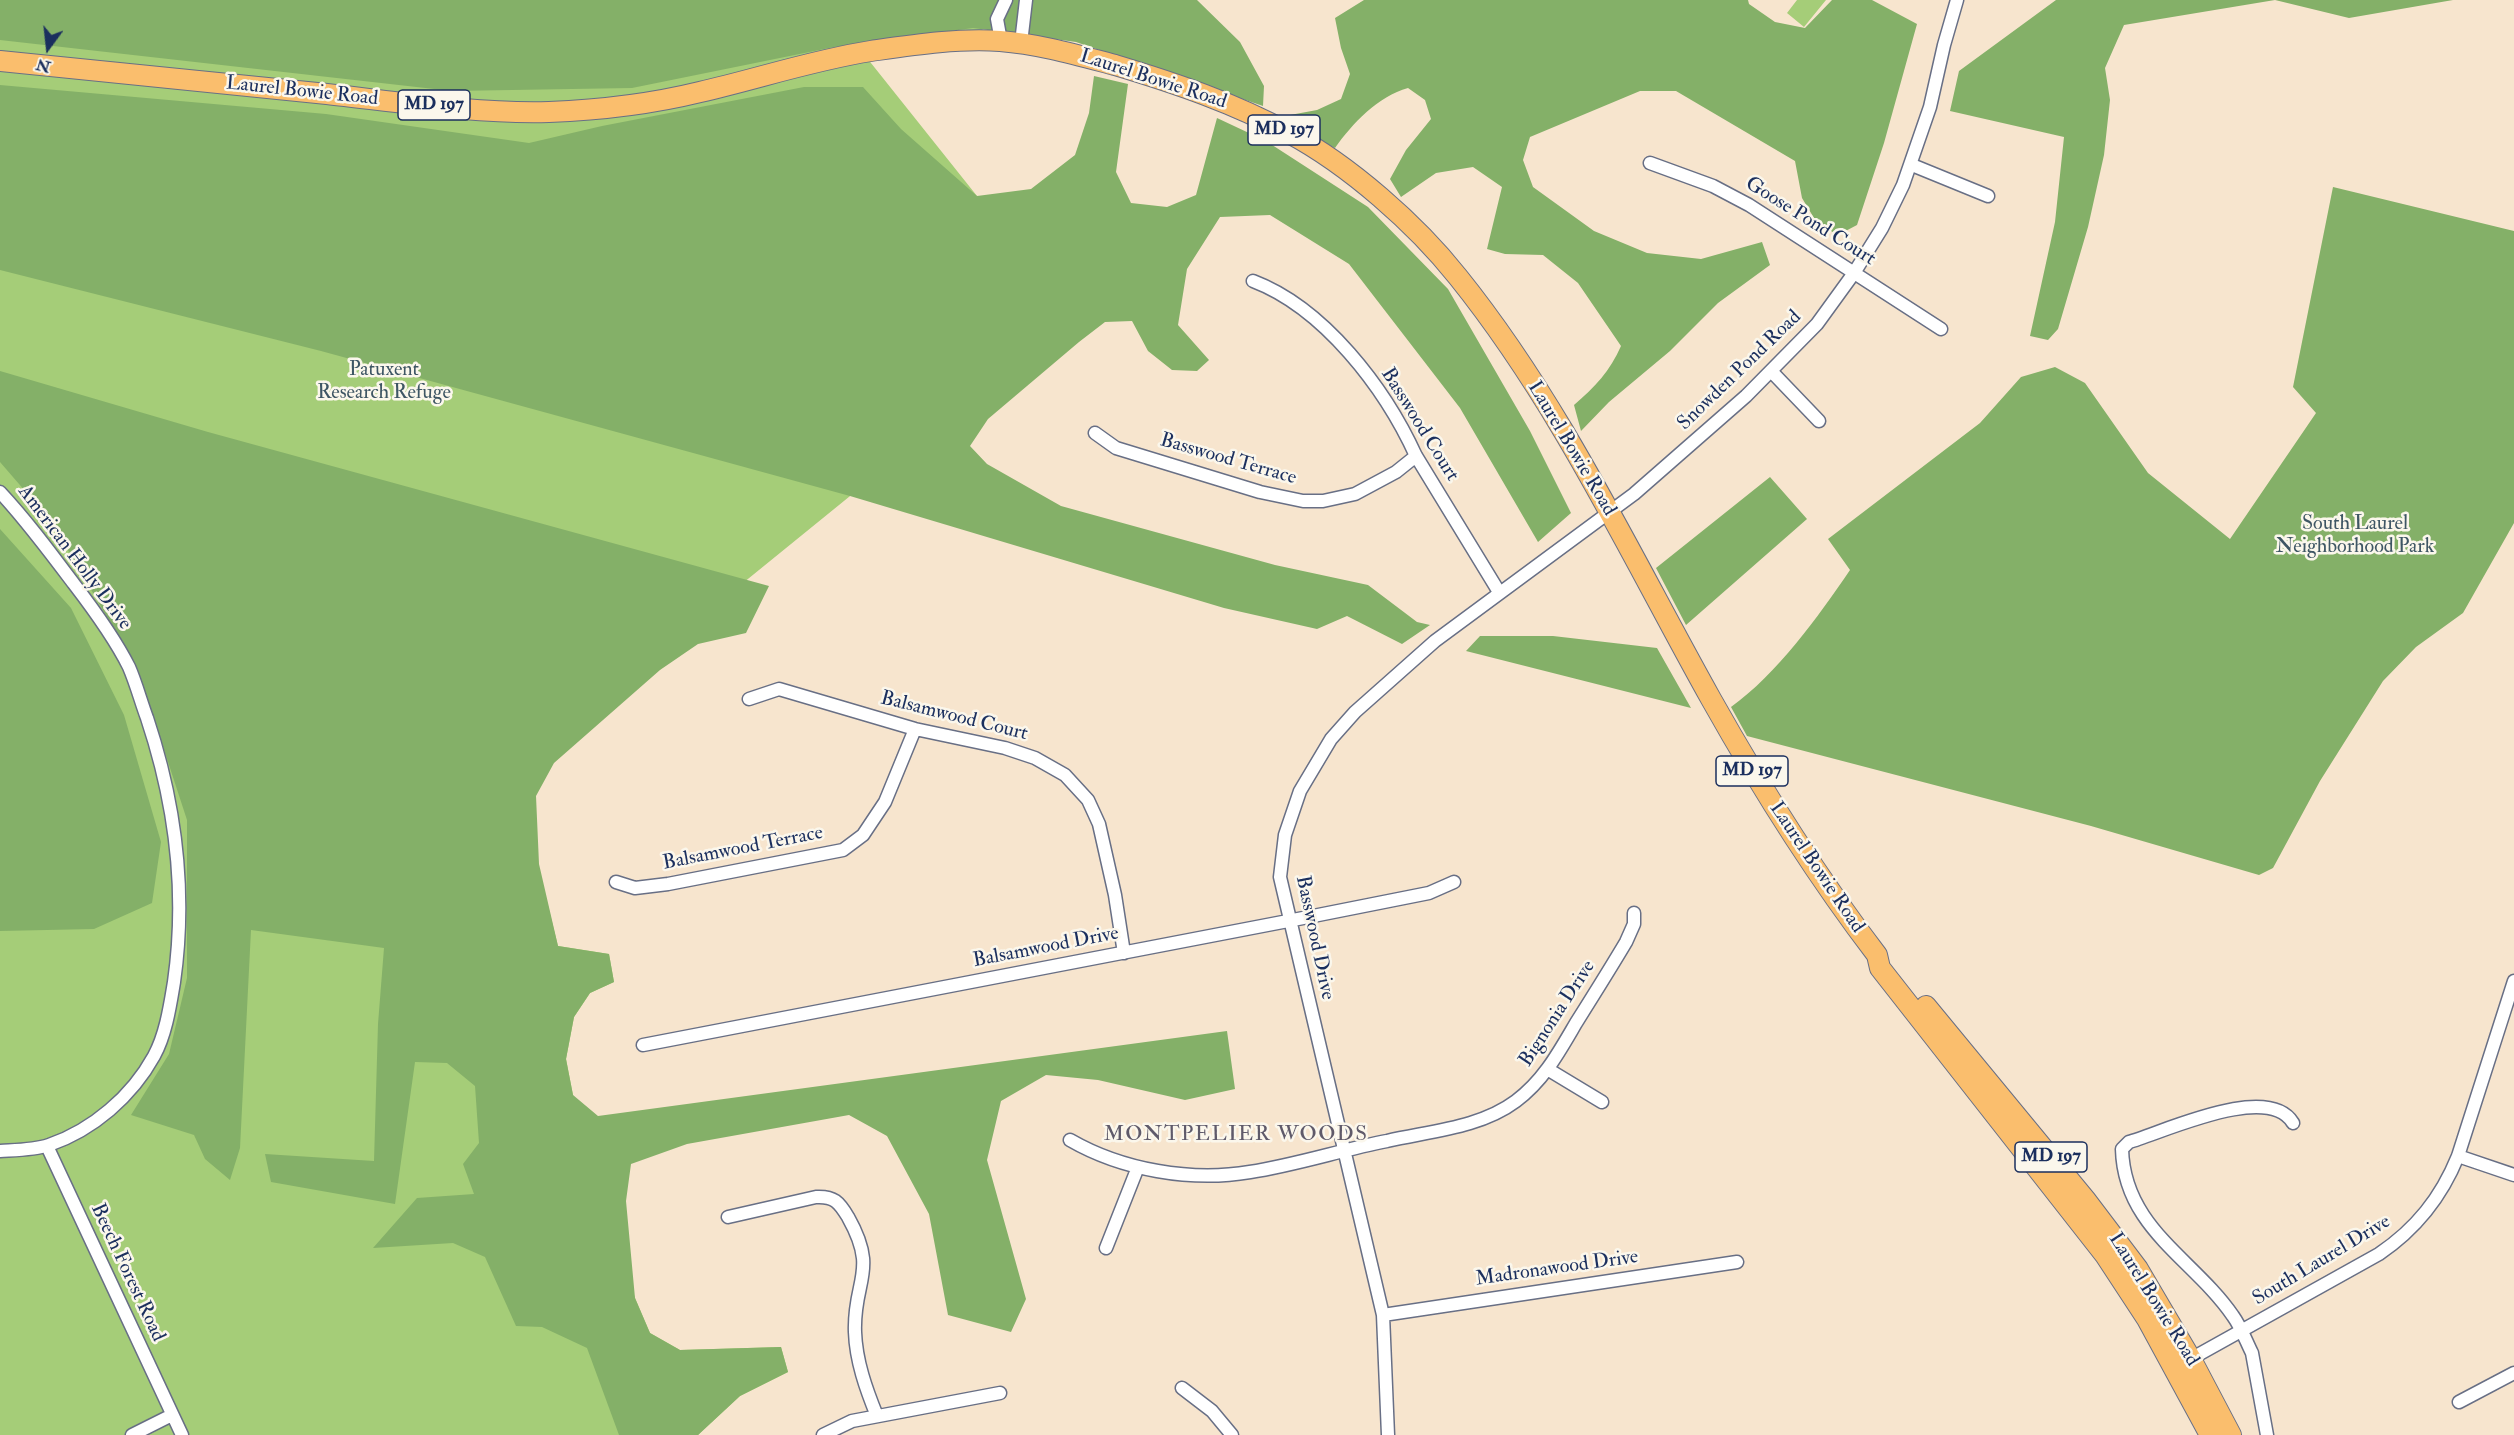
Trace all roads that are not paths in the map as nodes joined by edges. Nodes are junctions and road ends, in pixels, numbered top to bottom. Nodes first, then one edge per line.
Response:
1 (1006, 0) edge
2 (1026, 0) edge
3 (1957, 0) edge
4 (1001, 41) junction
5 (1021, 43) junction
6 (0, 61) edge
7 (1650, 164) dead end
8 (1912, 165) junction
9 (1988, 196) dead end
10 (1854, 273) junction
11 (1252, 281) dead end
12 (1941, 329) dead end
13 (1772, 372) junction
14 (1819, 421) dead end
15 (1095, 433) dead end
16 (1416, 456) junction
17 (0, 492) edge
18 (1608, 512) junction
19 (1499, 592) junction
20 (749, 699) dead end
21 (915, 729) junction
22 (616, 882) dead end
23 (1454, 882) dead end
24 (1634, 913) dead end
25 (1288, 921) junction
26 (1124, 953) junction
27 (2514, 981) edge
28 (643, 1045) dead end
29 (1549, 1070) junction
30 (1602, 1102) dead end
31 (2293, 1123) dead end
32 (1070, 1140) dead end
33 (47, 1146) junction
34 (0, 1150) edge
35 (1344, 1150) junction
36 (2458, 1156) junction
37 (1138, 1167) junction
38 (2514, 1175) edge
39 (728, 1217) dead end
40 (1106, 1248) dead end
41 (1737, 1262) dead end
42 (1383, 1315) junction
43 (2241, 1331) junction
44 (2183, 1363) junction
45 (2514, 1373) edge
46 (1182, 1388) dead end
47 (1000, 1393) dead end
48 (2459, 1402) dead end
49 (172, 1415) junction
50 (877, 1416) junction
51 (132, 1435) edge
52 (182, 1435) edge
53 (823, 1435) edge
54 (1232, 1435) edge
55 (1388, 1435) edge
56 (2210, 1435) edge
57 (2231, 1435) edge
58 (2268, 1435) edge

1 - 4 street
2 - 5 street
3 - 8 street, Snowden Pond Road
4 - 5 main road, Laurel Bowie Road / MD 197
4 - 6 main road, Laurel Bowie Road / MD 197
5 - 18 main road, Laurel Bowie Road / MD 197
7 - 10 street, Goose Pond Court
8 - 9 street
8 - 10 street, Snowden Pond Road
10 - 12 street, Goose Pond Court
10 - 13 street, Snowden Pond Road
11 - 16 street, Basswood Court
13 - 14 street
13 - 18 street, Snowden Pond Road
15 - 16 street, Basswood Terrace
16 - 19 street, Basswood Court
17 - 33 street, American Holly Drive
18 - 19 street, Basswood Drive
18 - 44 main road, Laurel Bowie Road / MD 197
19 - 25 street, Basswood Drive
20 - 21 street, Balsamwood Court
21 - 22 street, Balsamwood Terrace
21 - 26 street, Balsamwood Court
23 - 25 street, Balsamwood Drive
24 - 29 street, Bignonia Drive
25 - 26 street, Balsamwood Drive
25 - 35 street, Basswood Drive
26 - 28 street, Balsamwood Drive
27 - 36 street, South Laurel Drive
29 - 30 street
29 - 35 street, Bignonia Drive
31 - 43 street
32 - 37 street, Bignonia Drive
33 - 34 street, American Holly Drive
33 - 49 street, Beech Forest Road
35 - 37 street, Bignonia Drive
35 - 42 street, Basswood Drive
36 - 38 street
36 - 43 street, South Laurel Drive
37 - 40 street
39 - 50 street
41 - 42 street, Madronawood Drive
42 - 55 street, Basswood Drive
43 - 44 street, South Laurel Drive
43 - 58 street
44 - 56 main road, Laurel Bowie Road / MD 197
44 - 57 main road, Laurel Bowie Road / MD 197
45 - 48 street
46 - 54 street
47 - 50 street
49 - 51 street
49 - 52 street, Beech Forest Road
50 - 53 street

